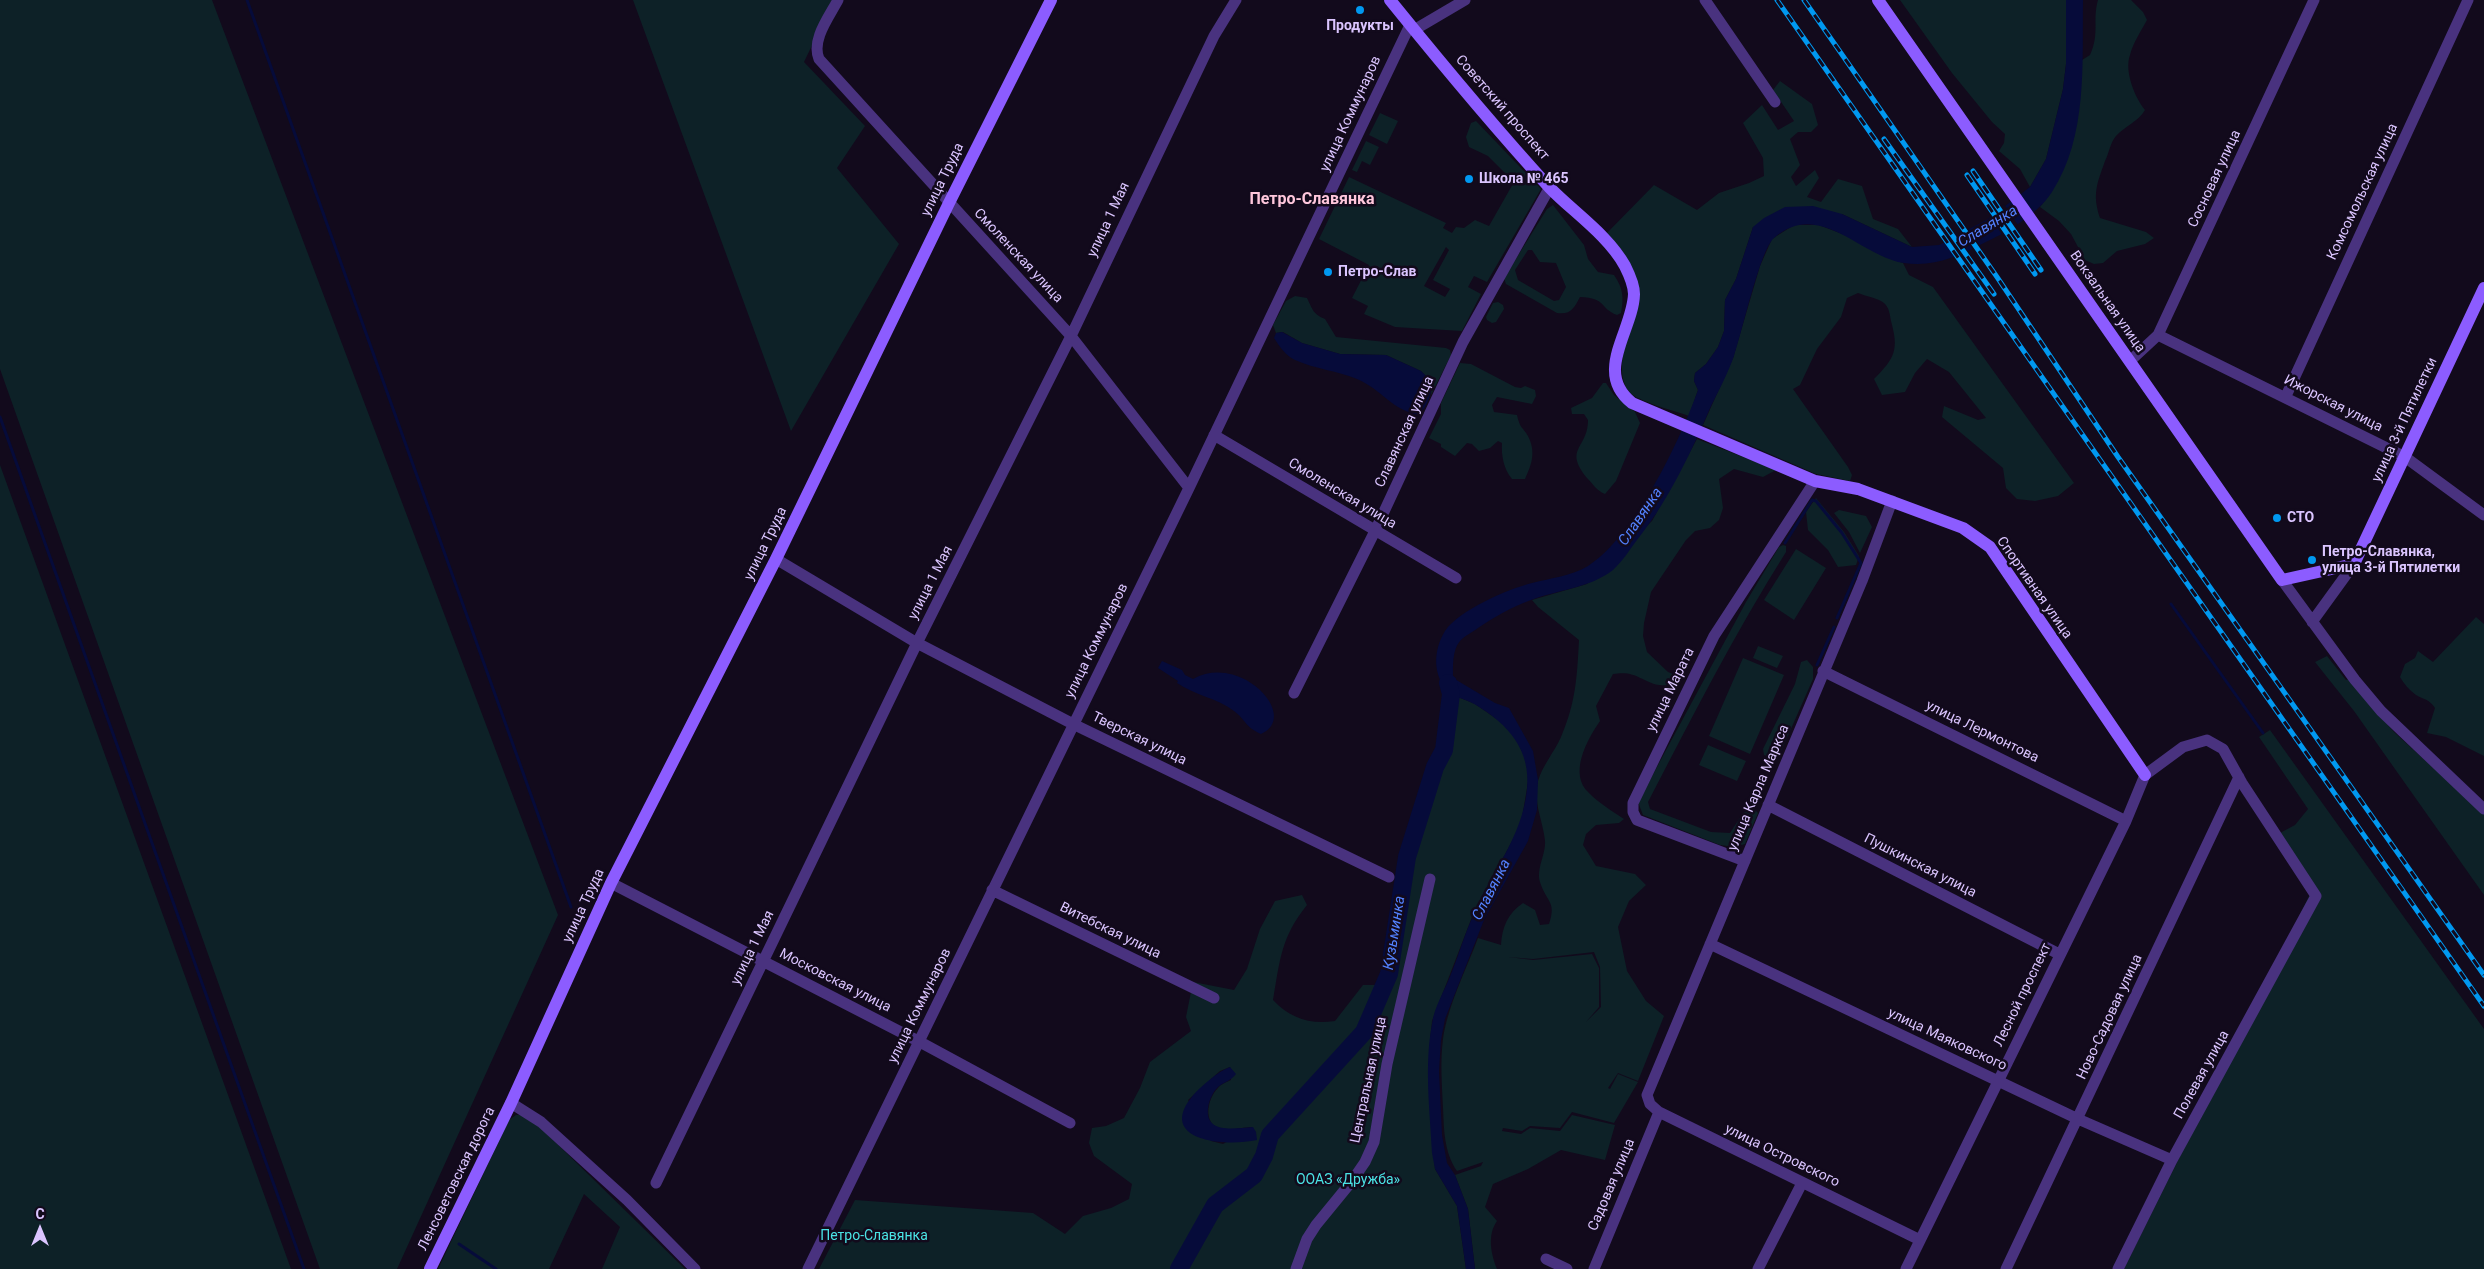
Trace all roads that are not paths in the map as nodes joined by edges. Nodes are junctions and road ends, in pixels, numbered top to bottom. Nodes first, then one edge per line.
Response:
1 (838, 0) edge
2 (1051, 0) edge
3 (1236, 0) edge
4 (1390, 0) edge
5 (1465, 0) edge
6 (1705, 0) edge
7 (1878, 0) edge
8 (2314, 0) edge
9 (2468, 0) edge
10 (1412, 27) junction
11 (1775, 102) dead end
12 (1550, 187) junction
13 (948, 203) junction
14 (2484, 288) edge
15 (2158, 335) junction
16 (1071, 336) junction
17 (2130, 361) junction
18 (2286, 396) junction
19 (1214, 435) junction
20 (2405, 457) junction
21 (1815, 481) junction
22 (1189, 488) junction
23 (1892, 501) junction
24 (2484, 515) edge
25 (1375, 531) junction
26 (776, 560) junction
27 (2354, 564) junction
28 (1456, 578) dead end
29 (2282, 580) junction
30 (2312, 622) junction
31 (917, 643) junction
32 (1823, 671) junction
33 (1294, 693) dead end
34 (1073, 724) junction
35 (2145, 775) junction
36 (2240, 777) junction
37 (1768, 805) junction
38 (2484, 810) edge
39 (2126, 821) junction
40 (1745, 861) junction
41 (1389, 877) dead end
42 (1430, 879) dead end
43 (611, 883) junction
44 (992, 890) junction
45 (1710, 944) junction
46 (2059, 954) junction
47 (763, 962) junction
48 (1214, 998) dead end
49 (920, 1042) junction
50 (1998, 1081) junction
51 (511, 1103) junction
52 (1659, 1112) junction
53 (2078, 1119) junction
54 (1070, 1122) dead end
55 (2172, 1160) junction
56 (656, 1183) dead end
57 (1802, 1183) junction
58 (1920, 1240) junction
59 (1546, 1259) dead end
60 (430, 1269) edge
61 (695, 1269) edge
62 (808, 1269) edge
63 (1296, 1269) edge
64 (1567, 1269) edge
65 (1594, 1269) edge
66 (1758, 1269) edge
67 (1906, 1269) edge
68 (2006, 1269) edge
69 (2118, 1269) edge

1 - 13 street, Смоленская улица
2 - 13 street, улица Труда
3 - 16 street, улица 1 Мая
4 - 10 street, Советский проспект
5 - 10 street
6 - 11 street
7 - 17 street, Вокзальная улица
8 - 15 street, Сосновая улица
9 - 18 street, Комсомольская улица
10 - 12 street, Советский проспект
10 - 19 street, улица Коммунаров
12 - 21 street, Советский проспект
12 - 25 street, Славянская улица
13 - 16 street, Смоленская улица
13 - 26 street, улица Труда
14 - 20 street, улица 3-й Пятилетки
15 - 17 street, Сосновая улица
15 - 18 street, Ижорская улица
16 - 22 street, Смоленская улица
16 - 31 street, улица 1 Мая
17 - 29 street, Вокзальная улица
18 - 20 street, Ижорская улица
19 - 22 street, улица Коммунаров
19 - 25 street, Смоленская улица
20 - 24 street, Ижорская улица
20 - 27 street, улица 3-й Пятилетки
21 - 23 street, Спортивная улица
21 - 40 street, улица Марата
22 - 34 street, улица Коммунаров
23 - 32 street, улица Карла Маркса
23 - 35 street, Спортивная улица
25 - 28 street, Смоленская улица
25 - 33 street, Славянская улица
26 - 31 street, Тверская улица
26 - 43 street, улица Труда
27 - 29 street
27 - 30 street, улица 3-й Пятилетки
29 - 30 street, Вокзальная улица
30 - 38 street, Вокзальная улица
31 - 34 street, Тверская улица
31 - 47 street, улица 1 Мая
32 - 37 street, улица Карла Маркса
32 - 39 street, улица Лермонтова
34 - 41 street, Тверская улица
34 - 44 street, улица Коммунаров
35 - 36 street
35 - 39 street, Лесной проспект
36 - 53 street, Ново-Садовая улица
36 - 55 street, Полевая улица
37 - 40 street, улица Карла Маркса
37 - 46 street, Пушкинская улица
39 - 46 street, Лесной проспект
40 - 45 street, улица Карла Маркса
42 - 63 street, Центральная улица
43 - 47 street, Московская улица
43 - 51 street, улица Труда
44 - 48 street, Витебская улица
44 - 49 street, улица Коммунаров
45 - 50 street, улица Маяковского
45 - 52 street, улица Карла Маркса
46 - 50 street, Лесной проспект
47 - 49 street, Московская улица
47 - 56 street, улица 1 Мая
49 - 54 street, Московская улица
49 - 62 street, улица Коммунаров
50 - 53 street, улица Маяковского
50 - 58 street, Лесной проспект
51 - 60 street, Ленсоветовская дорога
51 - 61 street
52 - 57 street, улица Островского
52 - 65 street, Садовая улица
53 - 55 street, улица Маяковского
53 - 68 street, Ново-Садовая улица
55 - 69 street, Полевая улица
57 - 58 street, улица Островского
57 - 66 street
58 - 67 street, Лесной проспект
59 - 64 street

